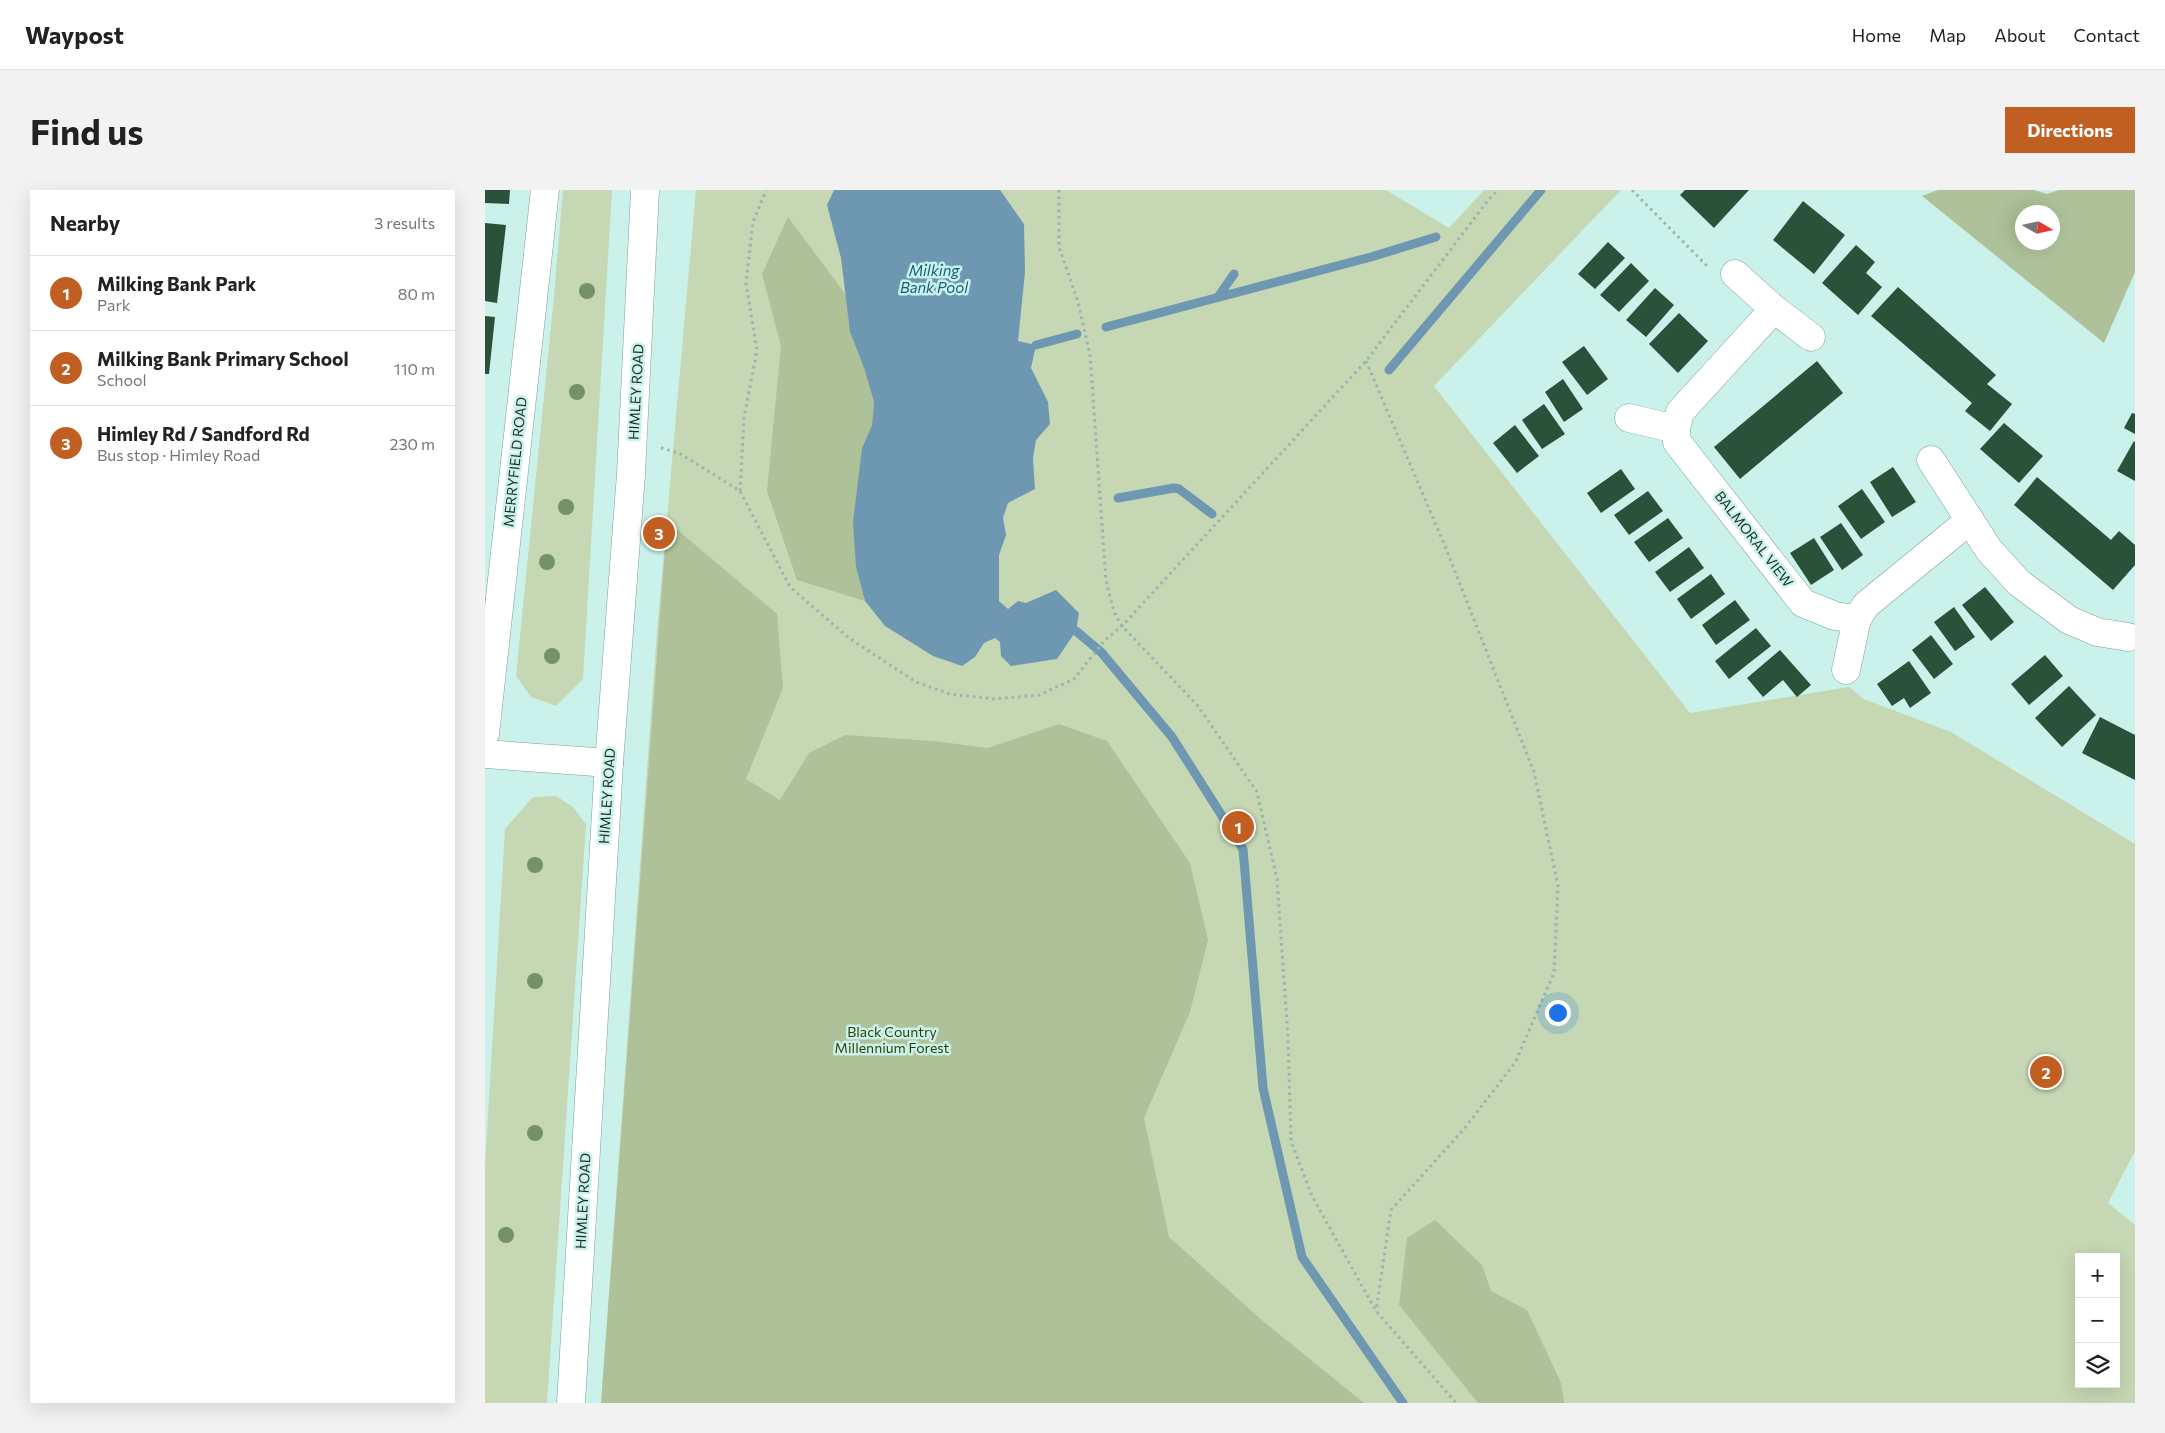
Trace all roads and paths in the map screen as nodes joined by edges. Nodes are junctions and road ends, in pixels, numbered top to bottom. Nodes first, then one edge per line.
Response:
1 (545, 190) edge
2 (645, 190) edge
3 (766, 190) edge
4 (1059, 190) edge
5 (1498, 190) edge
6 (1632, 190) edge
7 (1735, 274) joint
8 (1774, 309) junction
9 (1811, 337) dead end
10 (1366, 361) junction
11 (1629, 418) dead end
12 (1676, 429) junction
13 (633, 440) junction
14 (1931, 460) dead end
15 (740, 491) junction
16 (1970, 520) junction
17 (1857, 619) junction
18 (1122, 626) junction
19 (2133, 636) edge
20 (1846, 670) dead end
21 (485, 734) edge
22 (485, 754) edge
23 (609, 763) junction
24 (1376, 1311) junction
25 (571, 1403) edge
26 (1456, 1403) edge

1 - 21 street, MERRYFIELD ROAD
2 - 13 street, HIMLEY ROAD
3 - 15 path
4 - 18 path
5 - 10 path
6 - 7 path
7 - 8 street
8 - 9 street
8 - 12 street
10 - 18 path
10 - 24 path
11 - 12 street
12 - 17 street, BALMORAL VIEW
13 - 15 path
13 - 23 street, HIMLEY ROAD
14 - 16 street
15 - 18 path
16 - 17 street
16 - 19 street
17 - 20 street
18 - 24 path
22 - 23 street
23 - 25 street, HIMLEY ROAD
24 - 26 path

